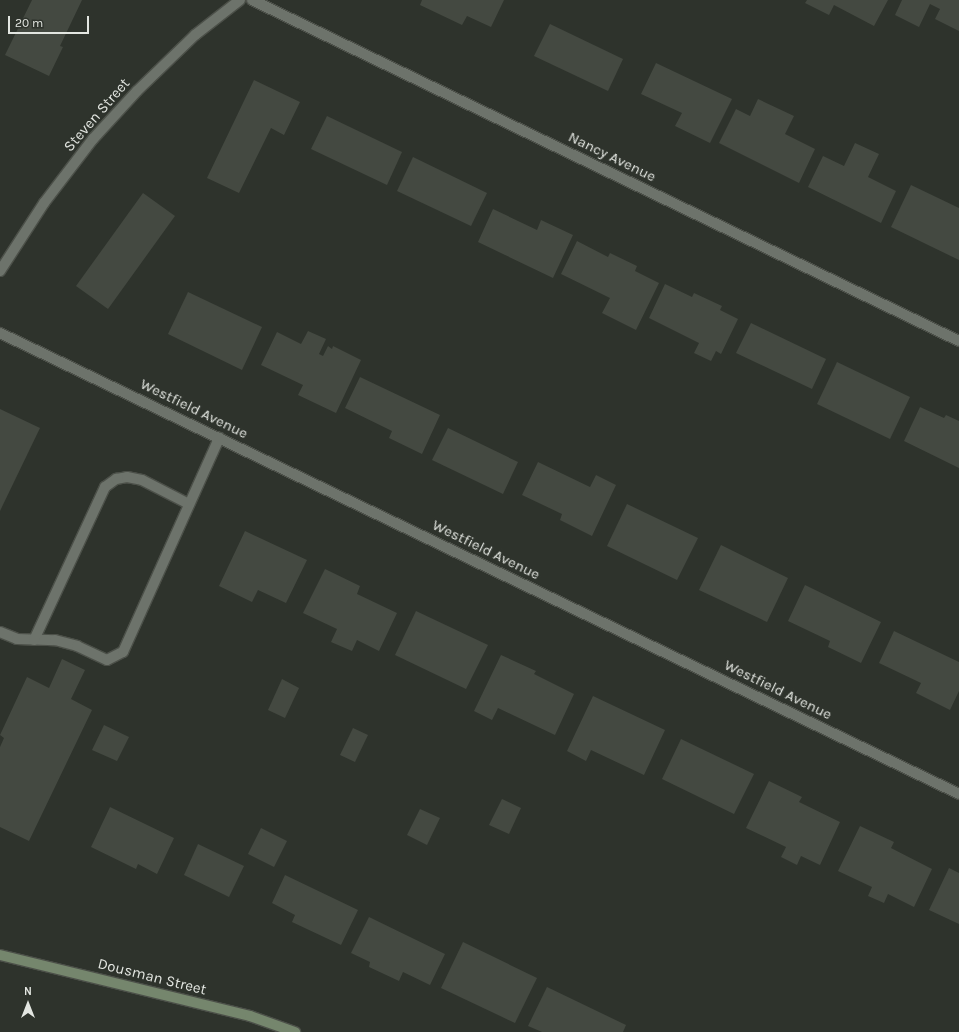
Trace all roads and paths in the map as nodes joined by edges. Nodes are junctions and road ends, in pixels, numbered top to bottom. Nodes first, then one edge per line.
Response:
1 (240, 0) edge
2 (252, 0) edge
3 (0, 271) edge
4 (0, 333) edge
5 (959, 341) edge
6 (219, 438) junction
7 (189, 504) junction
8 (0, 632) edge
9 (34, 640) junction
10 (959, 794) edge
11 (0, 955) edge
12 (295, 1032) edge

1 - 3 street, Steven Street
2 - 5 street, Nancy Avenue
4 - 6 street, Westfield Avenue
6 - 7 street
6 - 10 street, Westfield Avenue
7 - 9 street
7 - 9 street
8 - 9 street
11 - 12 street, Dousman Street

